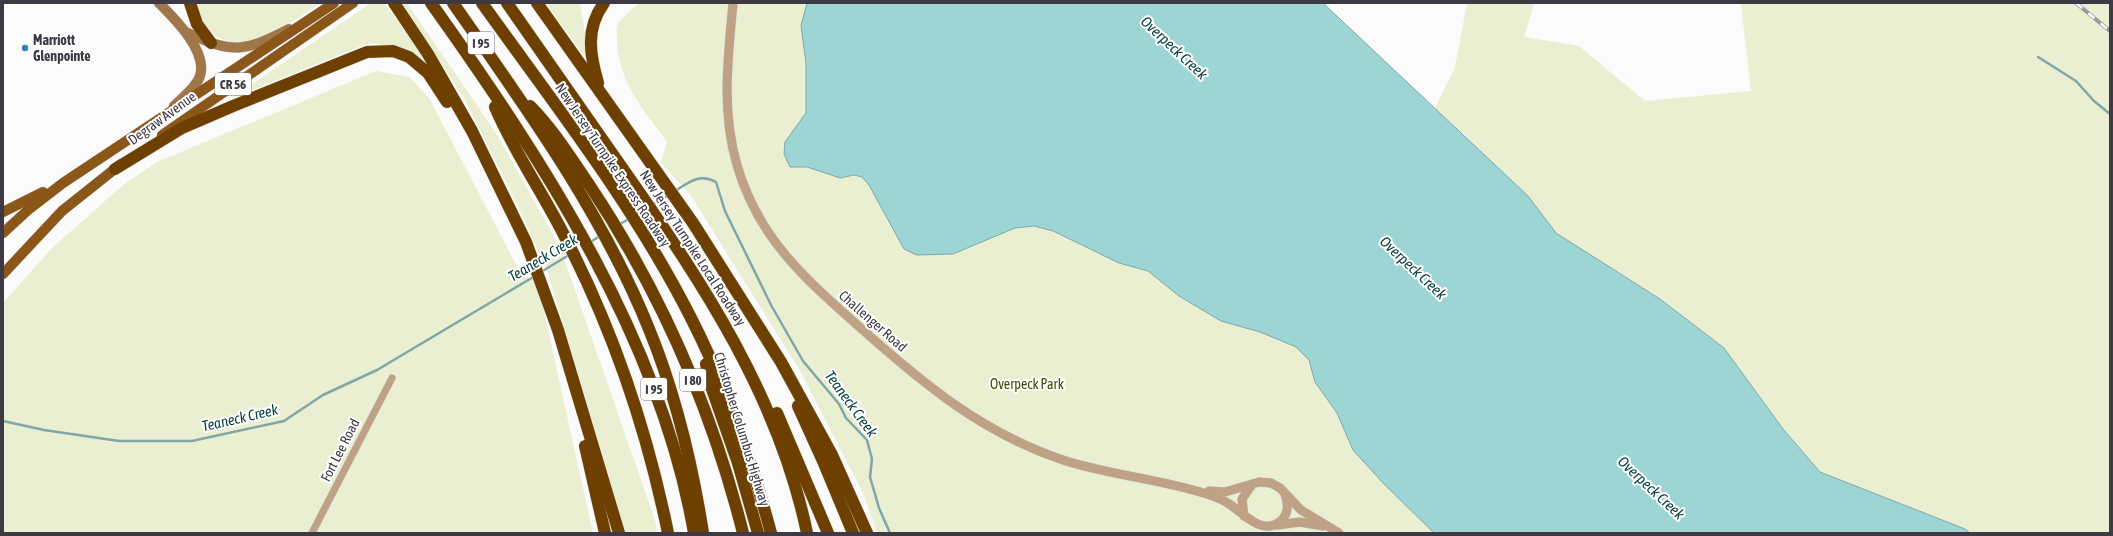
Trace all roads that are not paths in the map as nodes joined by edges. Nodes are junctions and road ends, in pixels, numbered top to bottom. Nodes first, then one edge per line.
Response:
1 (159, 3) edge
2 (190, 3) edge
3 (334, 3) edge
4 (353, 3) edge
5 (394, 3) edge
6 (431, 3) edge
7 (453, 3) edge
8 (482, 3) edge
9 (507, 3) edge
10 (537, 3) edge
11 (604, 3) edge
12 (733, 3) edge
13 (318, 14) junction
14 (188, 33) junction
15 (211, 43) junction
16 (481, 76) junction
17 (508, 84) junction
18 (599, 90) junction
19 (163, 115) junction
20 (481, 152) junction
21 (115, 169) junction
22 (63, 183) junction
23 (3, 212) edge
24 (3, 233) edge
25 (3, 274) edge
26 (755, 323) junction
27 (698, 333) junction
28 (747, 363) junction
29 (392, 378) dead end
30 (577, 397) junction
31 (1251, 486) junction
32 (1197, 490) junction
33 (1285, 494) junction
34 (1244, 516) junction
35 (1277, 525) junction
36 (1329, 527) junction
37 (312, 533) edge
38 (605, 533) edge
39 (619, 533) edge
40 (668, 533) edge
41 (694, 533) edge
42 (703, 533) edge
43 (743, 533) edge
44 (758, 533) edge
45 (771, 533) edge
46 (806, 533) edge
47 (828, 533) edge
48 (852, 533) edge
49 (867, 533) edge
50 (1339, 533) edge

1 - 14 main road
2 - 15 highway
3 - 13 main road, Degraw Avenue / CR 56
4 - 21 main road, Degraw Avenue / CR 56
5 - 20 highway
6 - 16 highway, I 95
7 - 17 highway, I 95
8 - 27 highway, New Jersey Turnpike Express Roadway / I 95
9 - 28 highway, New Jersey Turnpike Local Roadway
10 - 18 highway
11 - 18 highway
12 - 32 street, Challenger Road
13 - 15 main road
13 - 19 main road, Degraw Avenue / CR 56
14 - 15 main road
14 - 19 main road
16 - 40 highway
16 - 41 highway, I 95
17 - 42 highway, I 95
17 - 43 highway, Christopher Columbus Highway / I 80
18 - 26 highway
19 - 22 main road, Degraw Avenue / CR 56
20 - 21 highway
20 - 30 highway
21 - 25 main road, Degraw Avenue / CR 56
22 - 23 main road
22 - 24 main road, Degraw Avenue / CR 56
26 - 48 highway
26 - 49 highway
27 - 44 highway, Christopher Columbus Highway / I 80
27 - 45 highway, New Jersey Turnpike Express Roadway / I 95
28 - 46 highway, New Jersey Turnpike Local Roadway
28 - 47 highway, Christopher Columbus Highway
29 - 37 street, Fort Lee Road
30 - 38 highway
30 - 39 highway
31 - 32 street, Challenger Road
31 - 33 street, Challenger Road
31 - 34 street
32 - 34 street, Challenger Road
33 - 35 street
33 - 36 street, Challenger Road
34 - 35 street, Challenger Road
35 - 36 street, Challenger Road
36 - 50 street, Challenger Road

